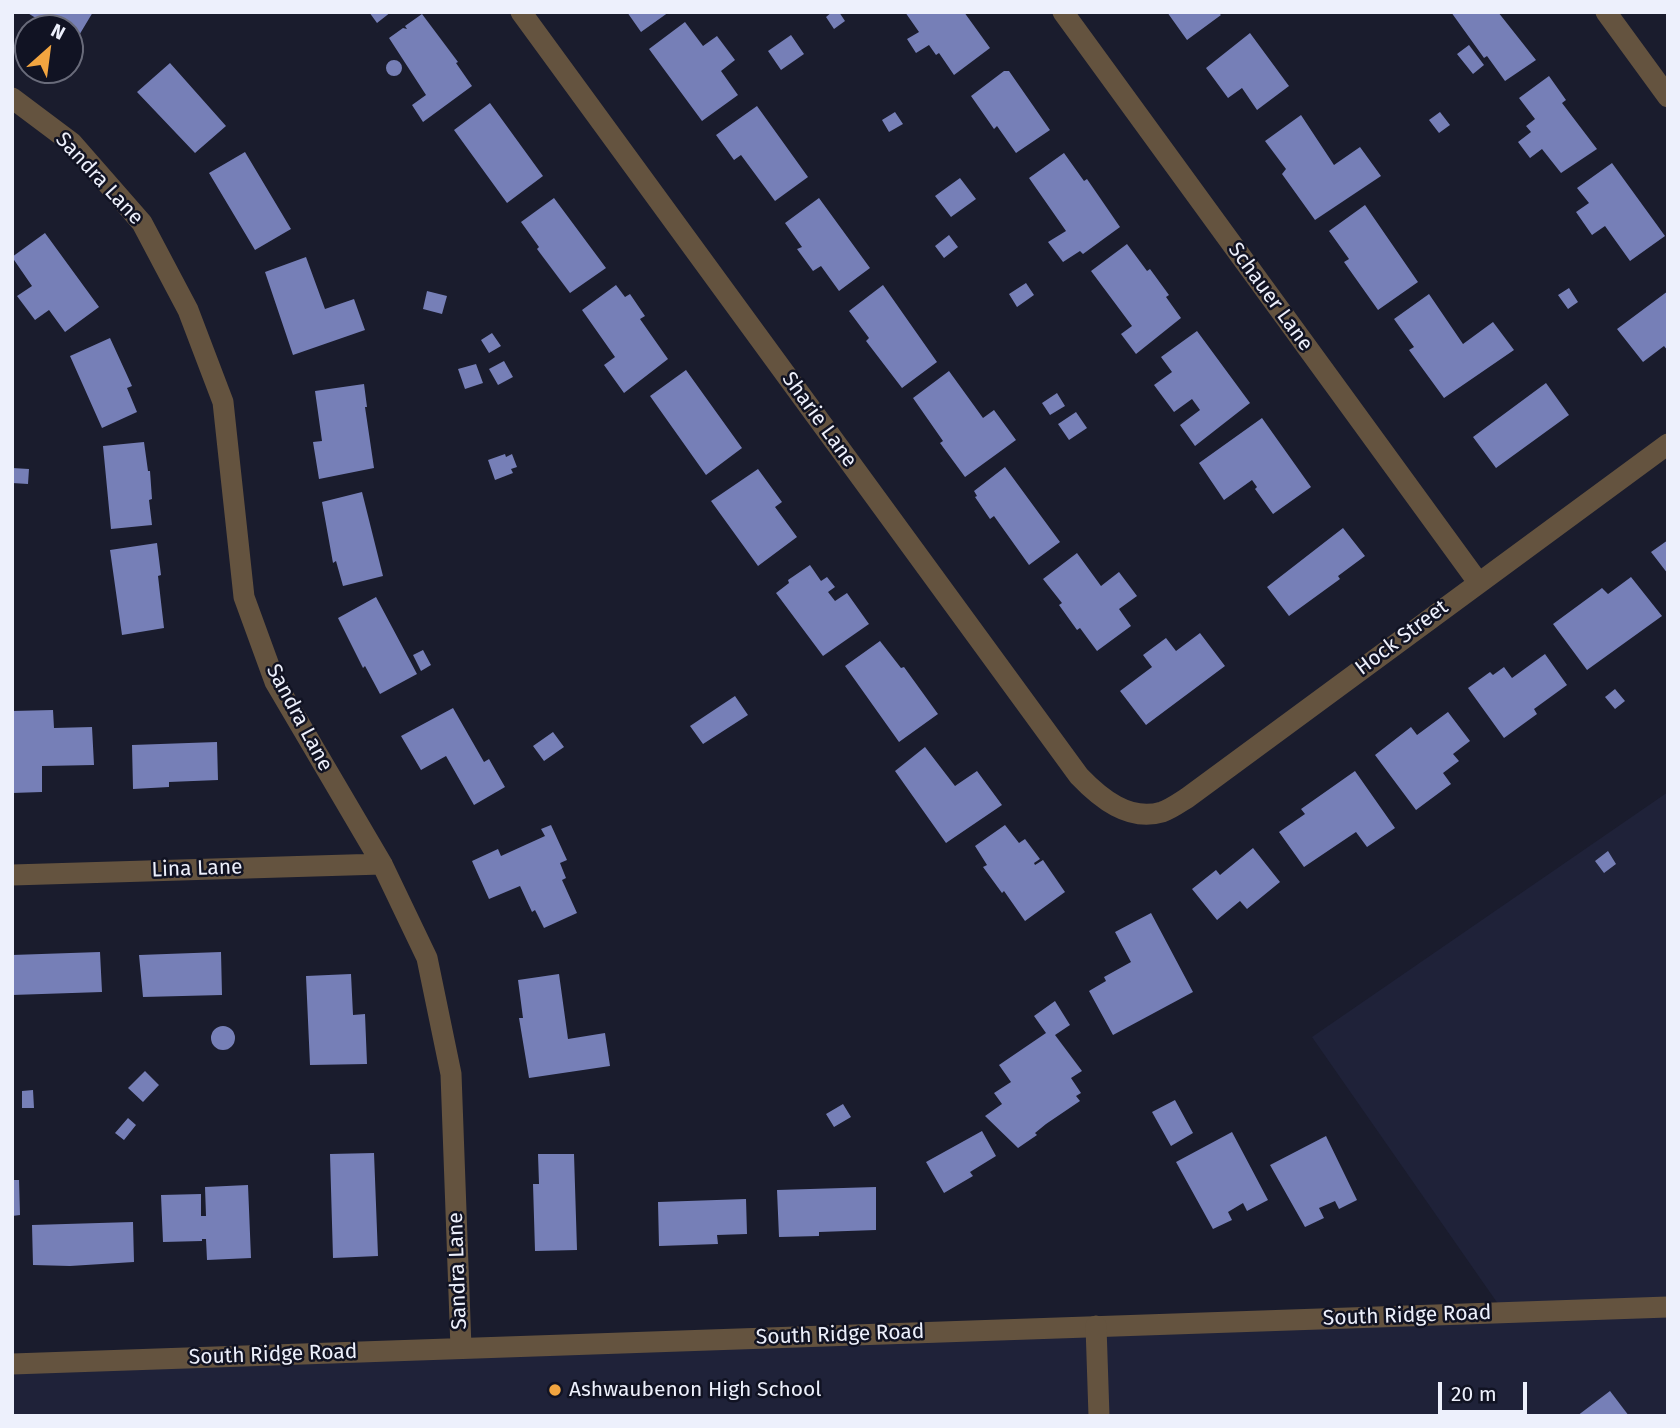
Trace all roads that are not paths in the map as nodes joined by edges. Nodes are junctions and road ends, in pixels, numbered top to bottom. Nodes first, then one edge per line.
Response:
1 (521, 12) edge
2 (1063, 12) edge
3 (1606, 12) edge
4 (1668, 97) edge
5 (12, 98) edge
6 (1668, 444) edge
7 (1478, 582) junction
8 (1131, 812) joint
9 (382, 864) junction
10 (12, 875) edge
11 (1668, 1307) edge
12 (1096, 1326) junction
13 (461, 1348) junction
14 (12, 1364) edge
15 (1099, 1416) edge

1 - 8 street, Sharie Lane
2 - 7 street, Schauer Lane
3 - 4 street
5 - 9 street, Sandra Lane
6 - 7 street, Hock Street
7 - 8 street, Hock Street
9 - 10 street, Lina Lane
9 - 13 street, Sandra Lane
11 - 12 street, South Ridge Road
12 - 13 street, South Ridge Road
12 - 15 street
13 - 14 street, South Ridge Road

